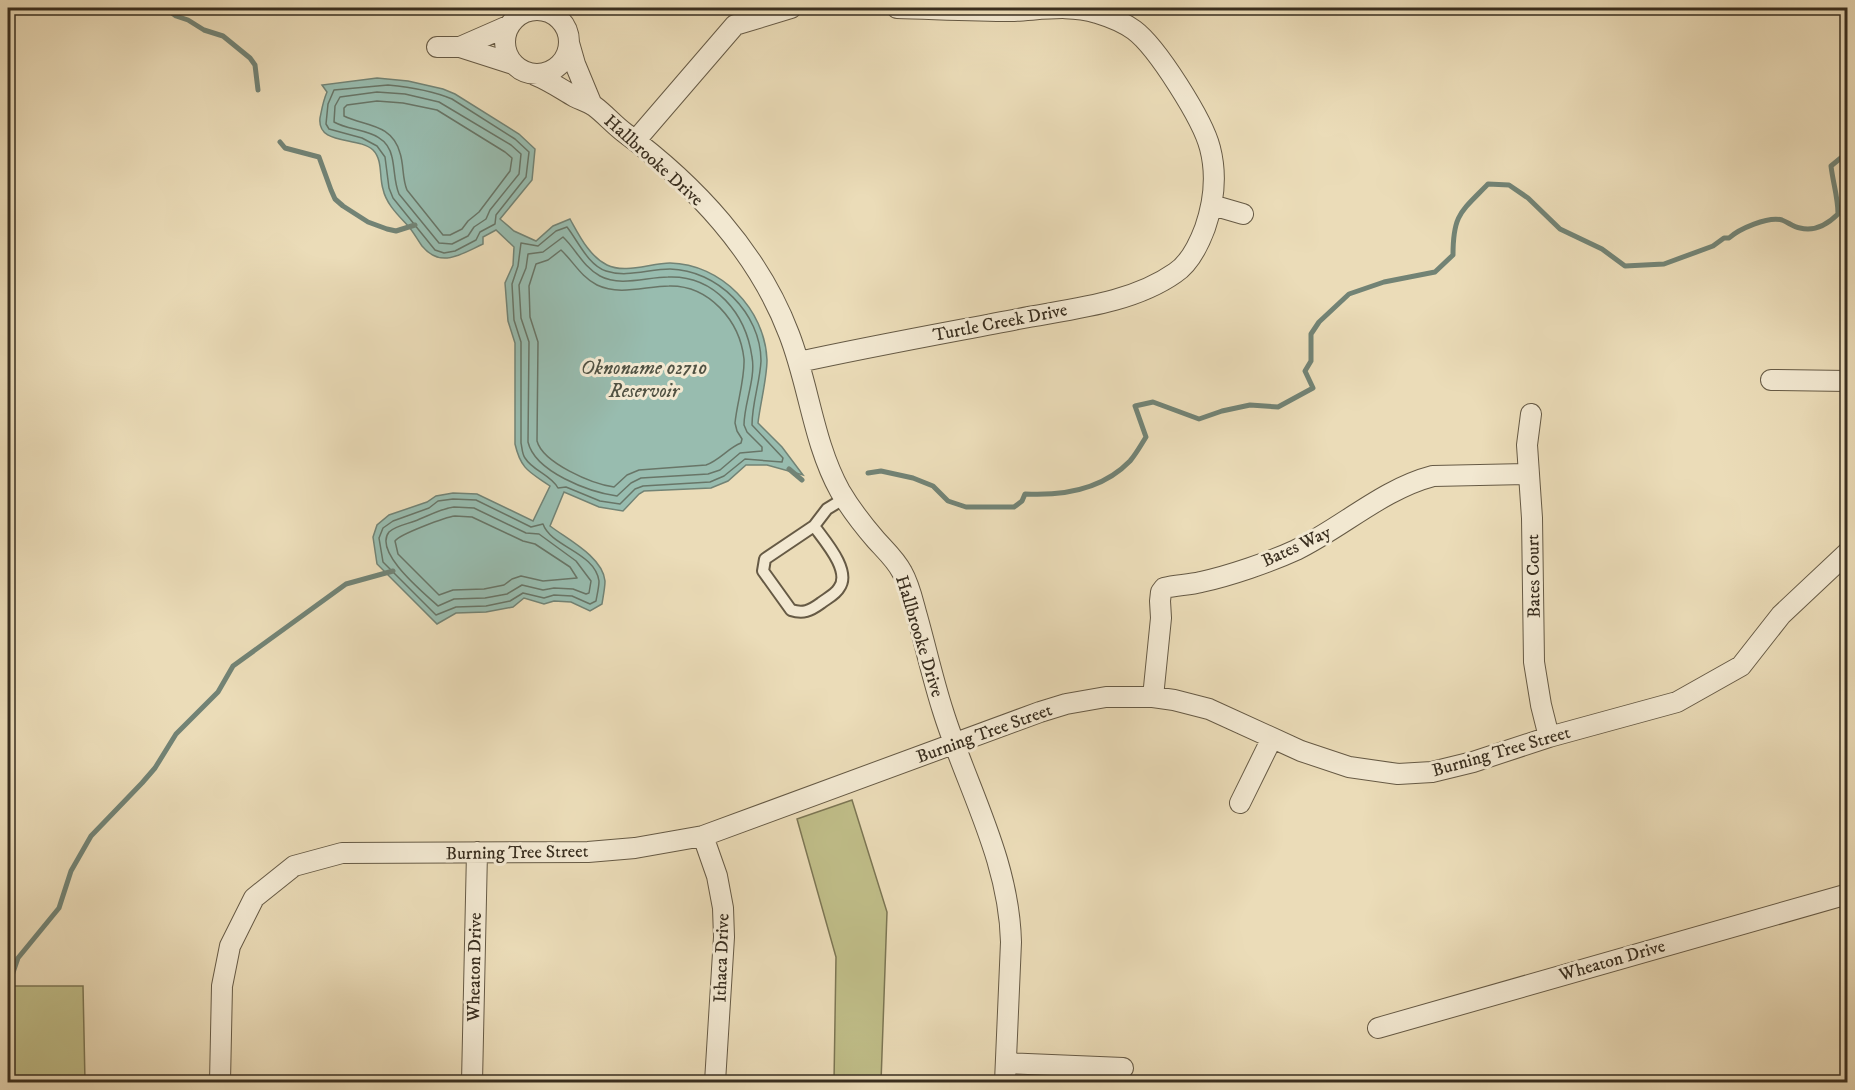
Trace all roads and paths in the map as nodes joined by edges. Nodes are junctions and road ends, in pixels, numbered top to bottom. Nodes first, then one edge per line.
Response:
1 (567, 8) edge
2 (791, 8) edge
3 (897, 8) edge
4 (526, 10) edge
5 (508, 26) junction
6 (568, 36) junction
7 (437, 47) dead end
8 (460, 47) junction
9 (513, 64) junction
10 (535, 75) junction
11 (592, 105) junction
12 (636, 140) junction
13 (1212, 205) junction
14 (1243, 214) dead end
15 (799, 362) junction
16 (1771, 380) dead end
17 (1848, 381) edge
18 (1531, 414) dead end
19 (1529, 474) junction
20 (845, 498) junction
21 (814, 526) junction
22 (1848, 552) edge
23 (1153, 697) junction
24 (1550, 737) junction
25 (1272, 738) junction
26 (956, 743) junction
27 (1240, 803) dead end
28 (703, 836) junction
29 (477, 852) junction
30 (1848, 894) edge
31 (1378, 1028) dead end
32 (1006, 1063) junction
33 (1123, 1068) dead end
34 (220, 1083) edge
35 (472, 1083) edge
36 (715, 1083) edge
37 (1005, 1083) edge

1 - 6 street, Hallbrooke Drive
2 - 12 street
3 - 13 street, Turtle Creek Drive
4 - 5 street
4 - 6 street
5 - 8 street
5 - 9 street
6 - 10 street, Hallbrooke Drive
6 - 11 street, Hallbrooke Drive
7 - 8 street
8 - 9 street, Hallbrooke Drive
9 - 10 street, Hallbrooke Drive
10 - 11 street, Hallbrooke Drive
11 - 12 street, Hallbrooke Drive
12 - 15 street, Hallbrooke Drive
13 - 14 street
13 - 15 street, Turtle Creek Drive
15 - 20 street, Hallbrooke Drive
16 - 17 street
18 - 19 street, Bates Court
19 - 23 street, Bates Way
19 - 24 street, Bates Court
20 - 21 lane
20 - 26 street, Hallbrooke Drive
21 - 21 lane
22 - 24 street, Burning Tree Street
23 - 25 street, Burning Tree Street
23 - 26 street, Burning Tree Street
24 - 25 street, Burning Tree Street
25 - 27 street
26 - 28 street, Burning Tree Street
26 - 32 street, Hallbrooke Drive
28 - 29 street, Burning Tree Street
28 - 36 street, Ithaca Drive
29 - 34 street, Burning Tree Street
29 - 35 street, Wheaton Drive
30 - 31 street, Wheaton Drive
32 - 33 street
32 - 37 street, Hallbrooke Drive

